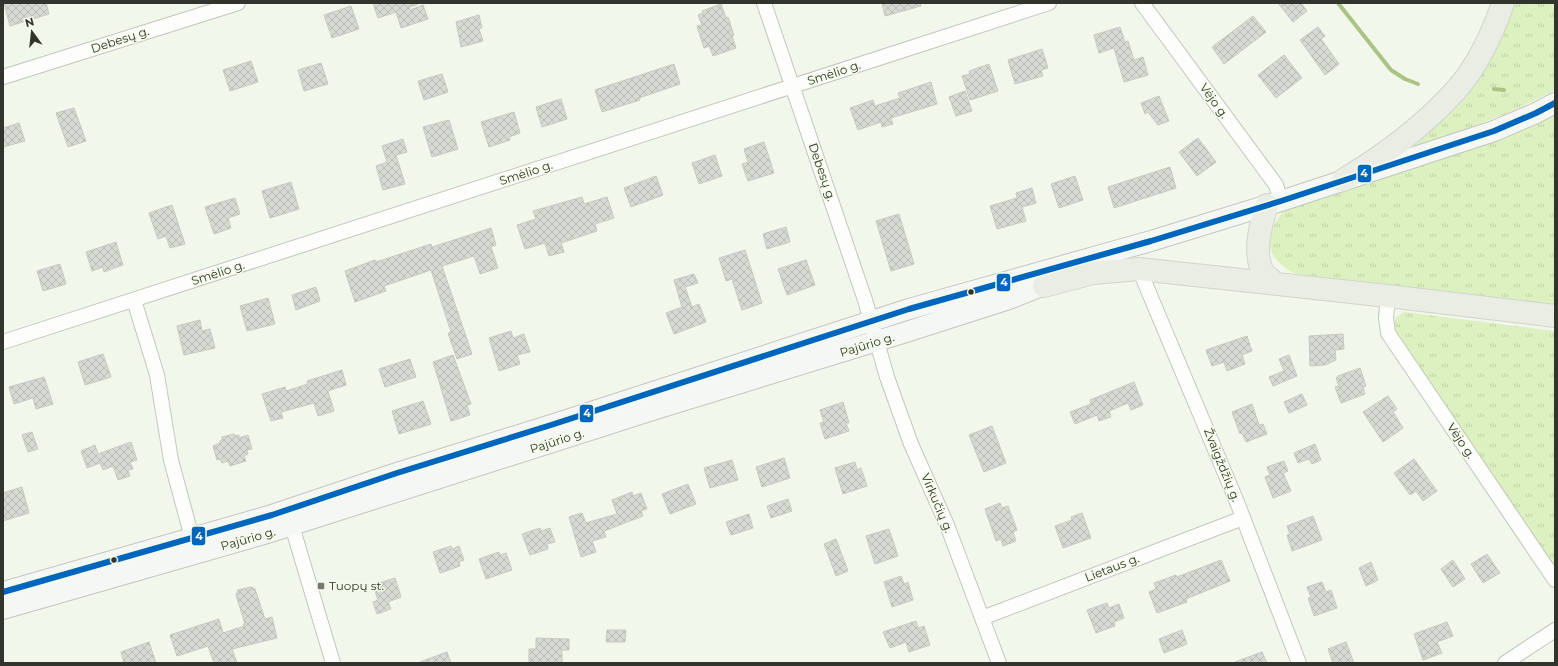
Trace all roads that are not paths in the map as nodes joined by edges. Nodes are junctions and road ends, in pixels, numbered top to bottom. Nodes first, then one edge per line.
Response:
1 (238, 3) edge
2 (764, 3) edge
3 (1049, 3) edge
4 (1142, 3) edge
5 (1503, 3) edge
6 (3, 77) edge
7 (793, 86) junction
8 (1555, 103) edge
9 (1342, 180) junction
10 (1274, 203) junction
11 (1151, 241) junction
12 (1139, 268) junction
13 (1274, 282) junction
14 (1044, 286) junction
15 (1388, 296) junction
16 (134, 300) junction
17 (1555, 316) edge
18 (871, 321) junction
19 (3, 342) edge
20 (876, 342) junction
21 (1243, 518) junction
22 (292, 526) junction
23 (192, 538) junction
24 (1555, 580) edge
25 (3, 592) edge
26 (3, 609) edge
27 (982, 618) junction
28 (1555, 630) edge
29 (333, 663) edge
30 (999, 663) edge
31 (1299, 663) edge
32 (1505, 663) edge

1 - 6 street, Debesų g.
2 - 7 street, Debesų g.
3 - 7 street, Smėlio g.
4 - 10 street, Vėjo g.
5 - 9 highway
7 - 16 street, Smėlio g.
7 - 18 street, Debesų g.
8 - 9 main road, Pajūrio g.
9 - 10 main road, Pajūrio g.
10 - 11 main road, Pajūrio g.
10 - 13 highway
11 - 14 main road, Pajūrio g.
11 - 18 main road, Pajūrio g.
12 - 13 highway
12 - 14 highway
12 - 21 street, Žvaigždžių g.
13 - 15 highway
14 - 20 main road, Pajūrio g.
15 - 17 highway
15 - 24 street, Vėjo g.
16 - 19 street, Smėlio g.
16 - 23 street
18 - 20 street, Debesų g.
18 - 23 main road, Pajūrio g.
20 - 22 main road, Pajūrio g.
20 - 27 street, Virkučių g.
21 - 27 street, Lietaus g.
21 - 31 street, Žvaigždžių g.
22 - 26 main road, Pajūrio g.
22 - 29 street
23 - 25 main road, Pajūrio g.
27 - 30 street, Virkučių g.
28 - 32 street

